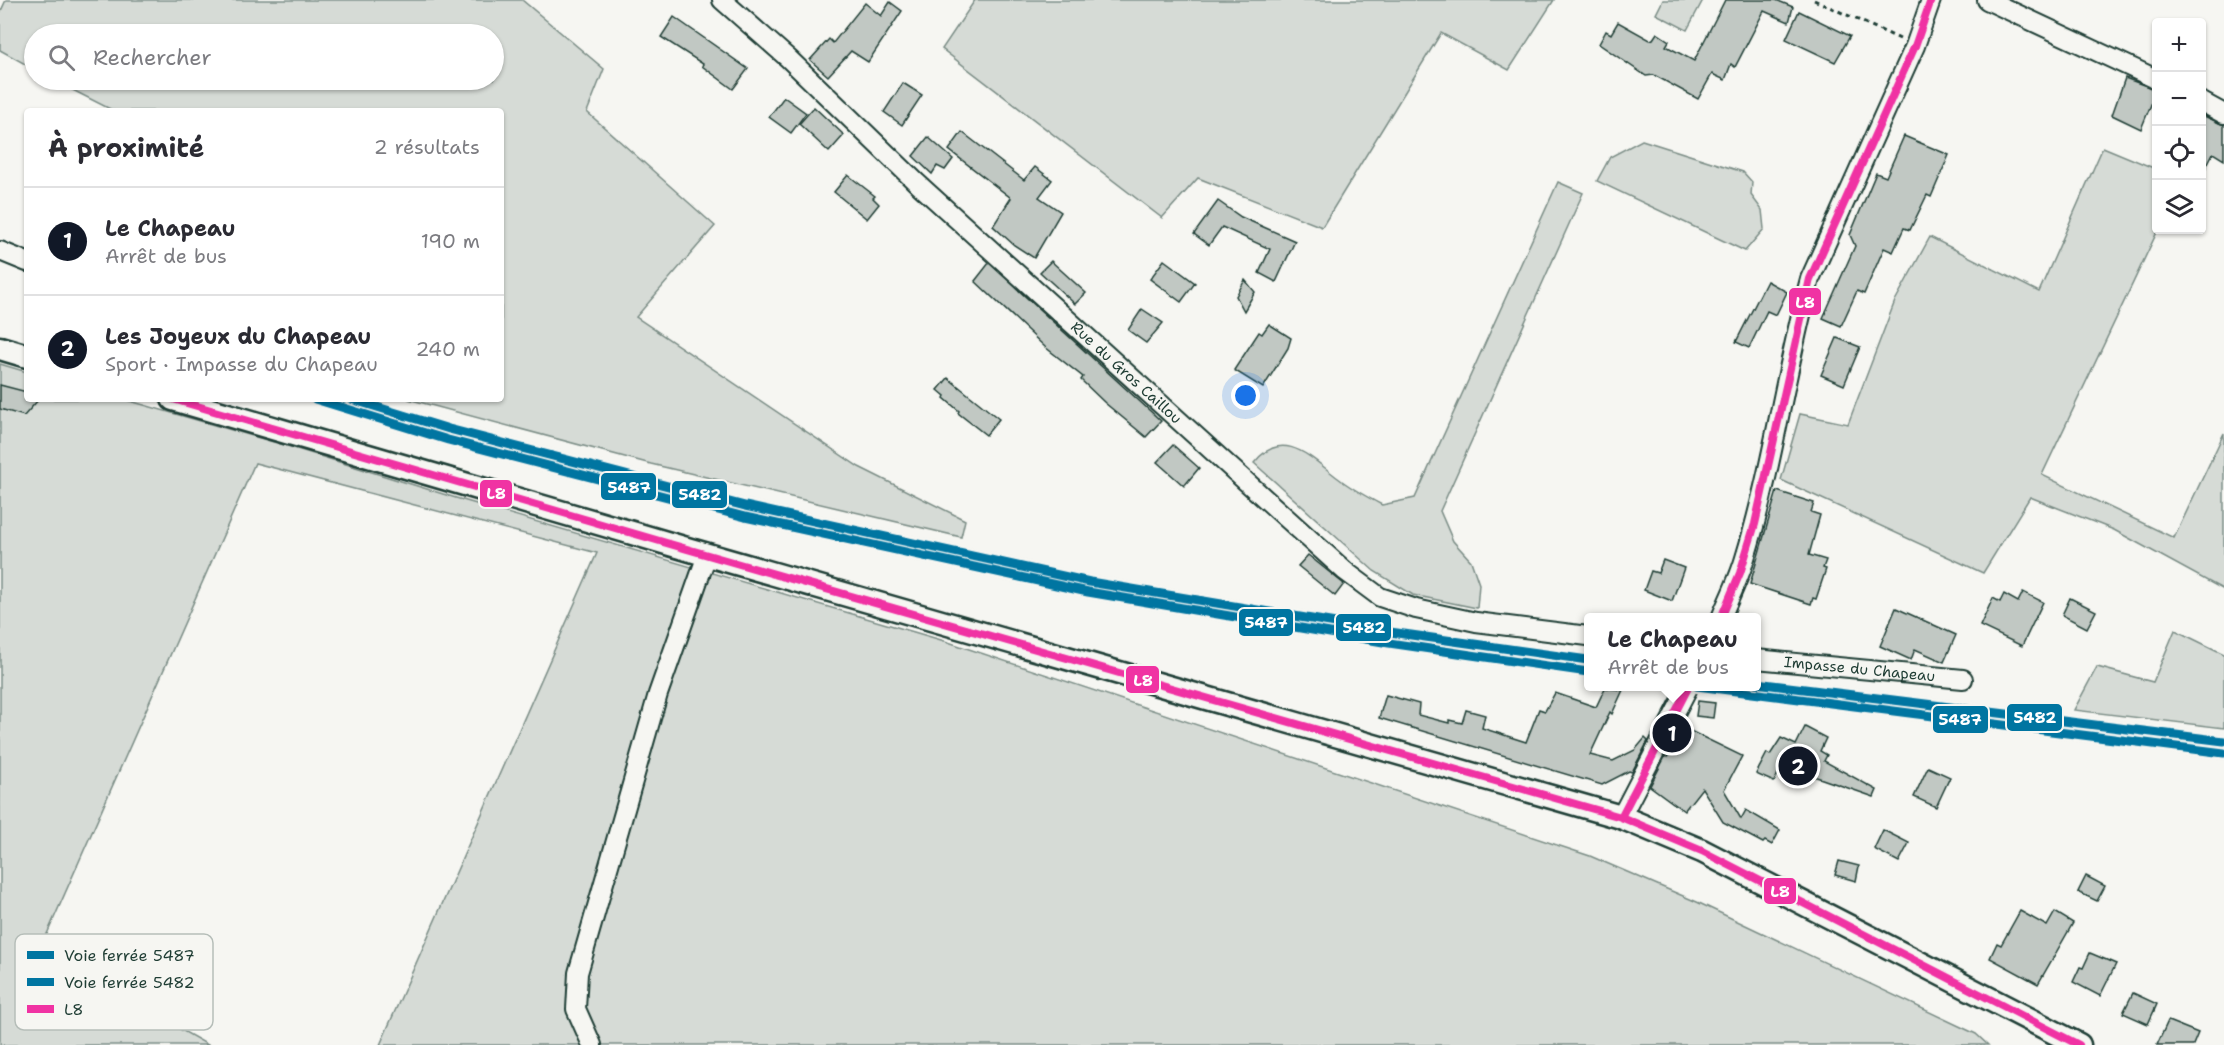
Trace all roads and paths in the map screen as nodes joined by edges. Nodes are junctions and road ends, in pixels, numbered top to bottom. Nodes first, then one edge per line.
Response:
1 (722, 0) edge
2 (1814, 0) edge
3 (1931, 0) edge
4 (1987, 0) edge
5 (1915, 46) junction
6 (2152, 77) edge
7 (2206, 104) edge
8 (2224, 114) edge
9 (0, 251) edge
10 (24, 261) edge
11 (0, 348) edge
12 (24, 355) edge
13 (183, 402) edge
14 (707, 555) junction
15 (1723, 613) edge
16 (1584, 636) edge
17 (1761, 659) edge
18 (1963, 679) dead end
19 (1687, 691) edge
20 (1621, 817) junction
21 (592, 1045) edge
22 (2079, 1045) edge

1 - 16 street, Rue du Gros Caillou
2 - 5 path
3 - 5 street
4 - 6 street
5 - 15 street
7 - 8 street
9 - 10 street
11 - 12 main road
13 - 14 main road
14 - 20 main road
14 - 21 street
17 - 18 street, Impasse du Chapeau
19 - 20 street
20 - 22 main road

